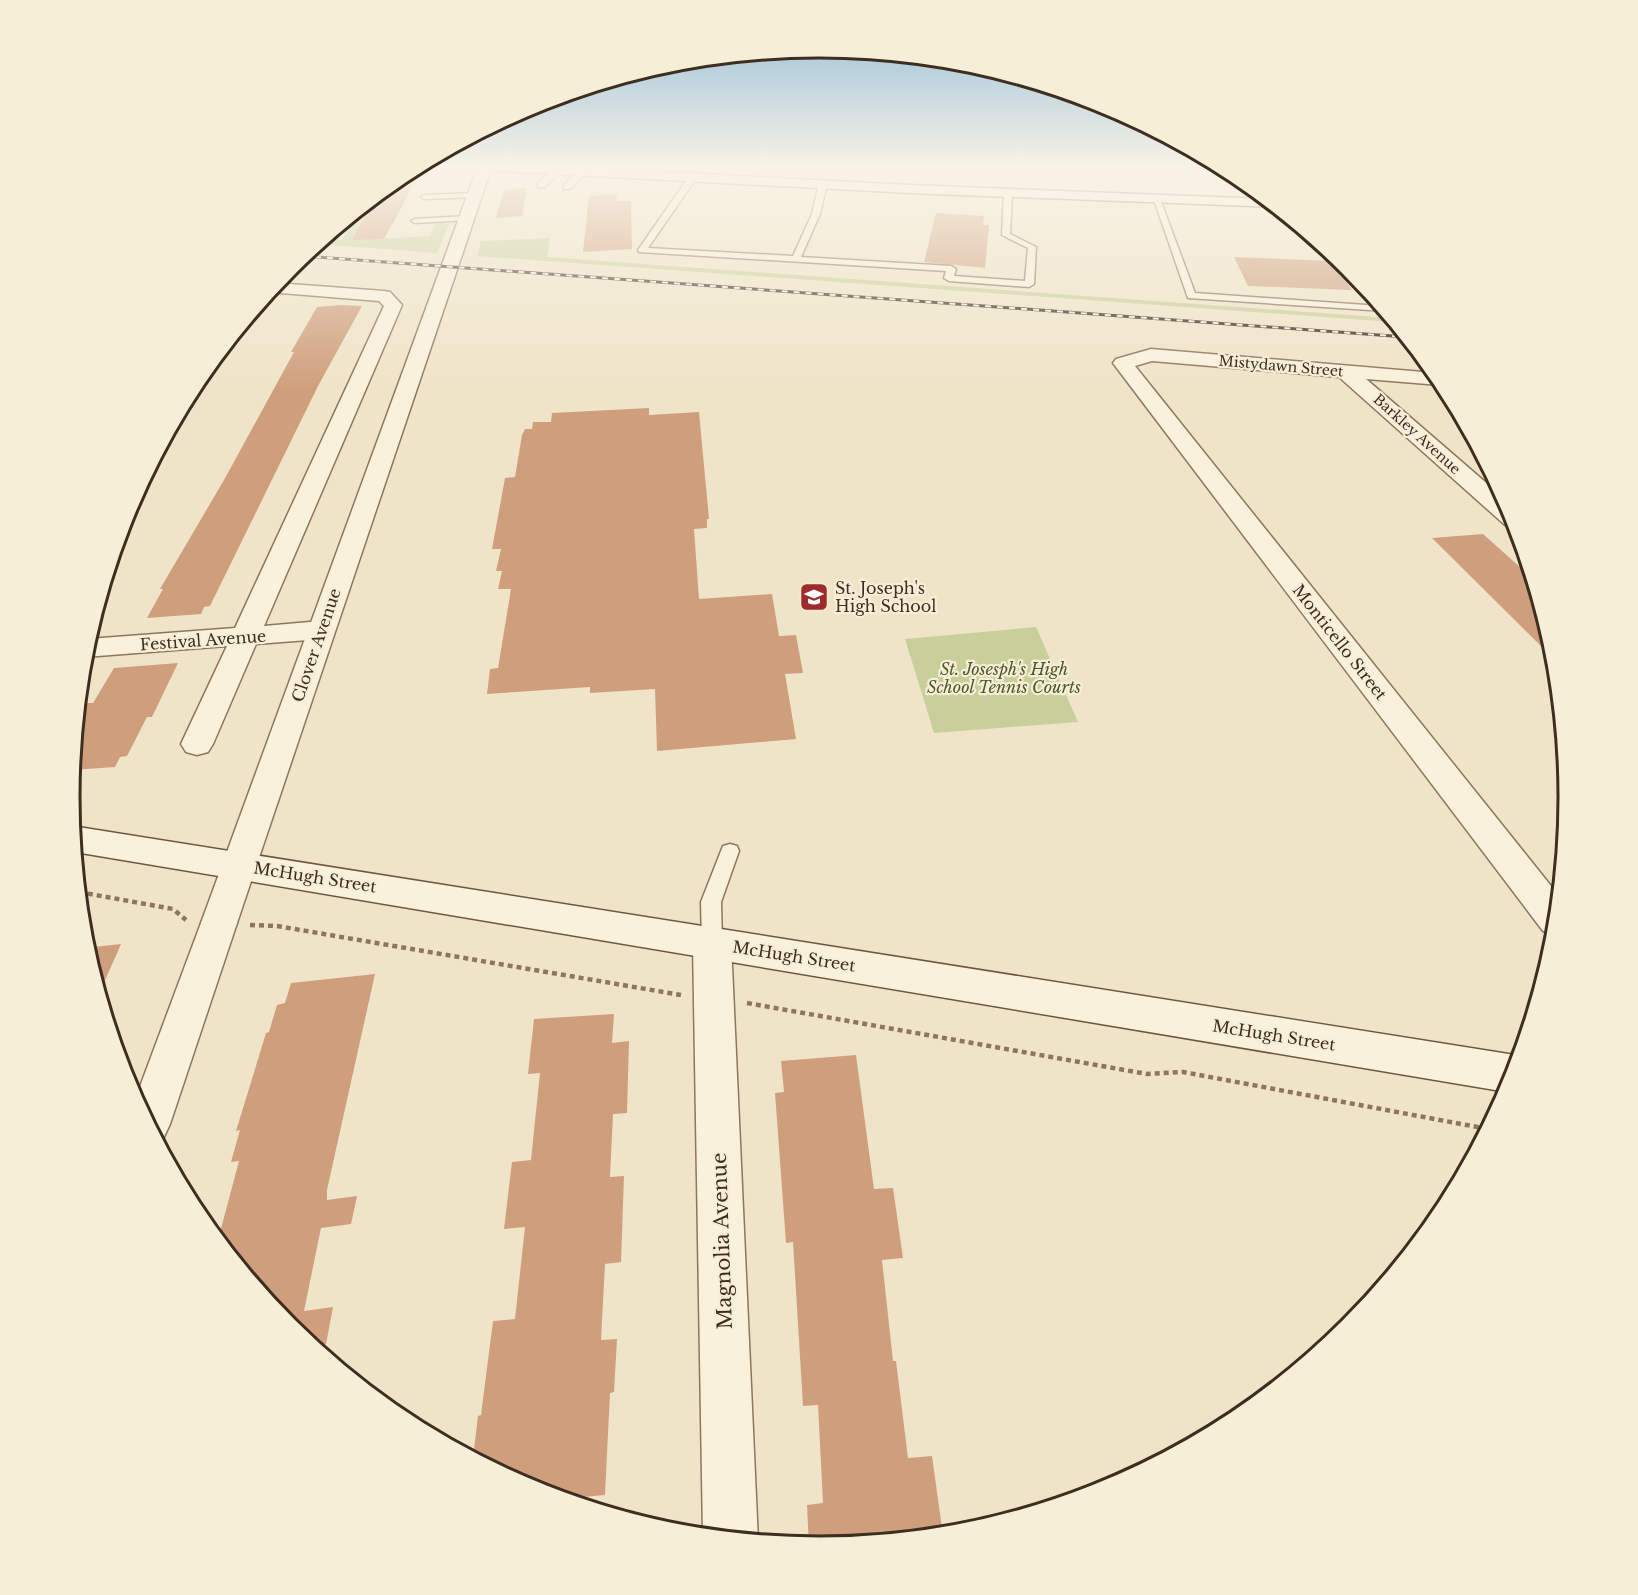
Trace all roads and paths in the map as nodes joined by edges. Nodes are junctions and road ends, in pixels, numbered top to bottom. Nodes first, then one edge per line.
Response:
1 (458, 240) edge
2 (649, 240) edge
3 (804, 240) edge
4 (1018, 240) edge
5 (1171, 240) edge
6 (796, 259) junction
7 (283, 289) edge
8 (1373, 308) edge
9 (1123, 363) joint
10 (1346, 372) junction
11 (1427, 378) edge
12 (1498, 506) edge
13 (321, 630) junction
14 (244, 637) junction
15 (95, 647) edge
16 (197, 744) dead end
17 (82, 840) edge
18 (730, 850) dead end
19 (240, 865) junction
20 (86, 893) edge
21 (1549, 911) edge
22 (201, 921) junction
23 (278, 926) dead end
24 (712, 943) junction
25 (714, 994) junction
26 (1505, 1072) edge
27 (151, 1113) edge
28 (1480, 1128) edge
29 (731, 1531) edge

1 - 13 street, Clover Avenue
2 - 6 lane
3 - 6 lane
4 - 6 lane
5 - 8 lane
7 - 14 street
9 - 10 street, Mistydawn Street
9 - 21 street, Monticello Street
10 - 11 street, Mistydawn Street
10 - 12 street, Barkley Avenue
13 - 14 street, Festival Avenue
13 - 19 street, Clover Avenue
14 - 15 street, Festival Avenue
14 - 16 street
17 - 19 street, McHugh Street
18 - 24 lane
19 - 22 street, Clover Avenue
19 - 24 street, McHugh Street
20 - 22 path
22 - 27 street, Clover Avenue
23 - 25 path
24 - 25 street, Magnolia Avenue
24 - 26 street, McHugh Street
25 - 28 path
25 - 29 street, Magnolia Avenue

